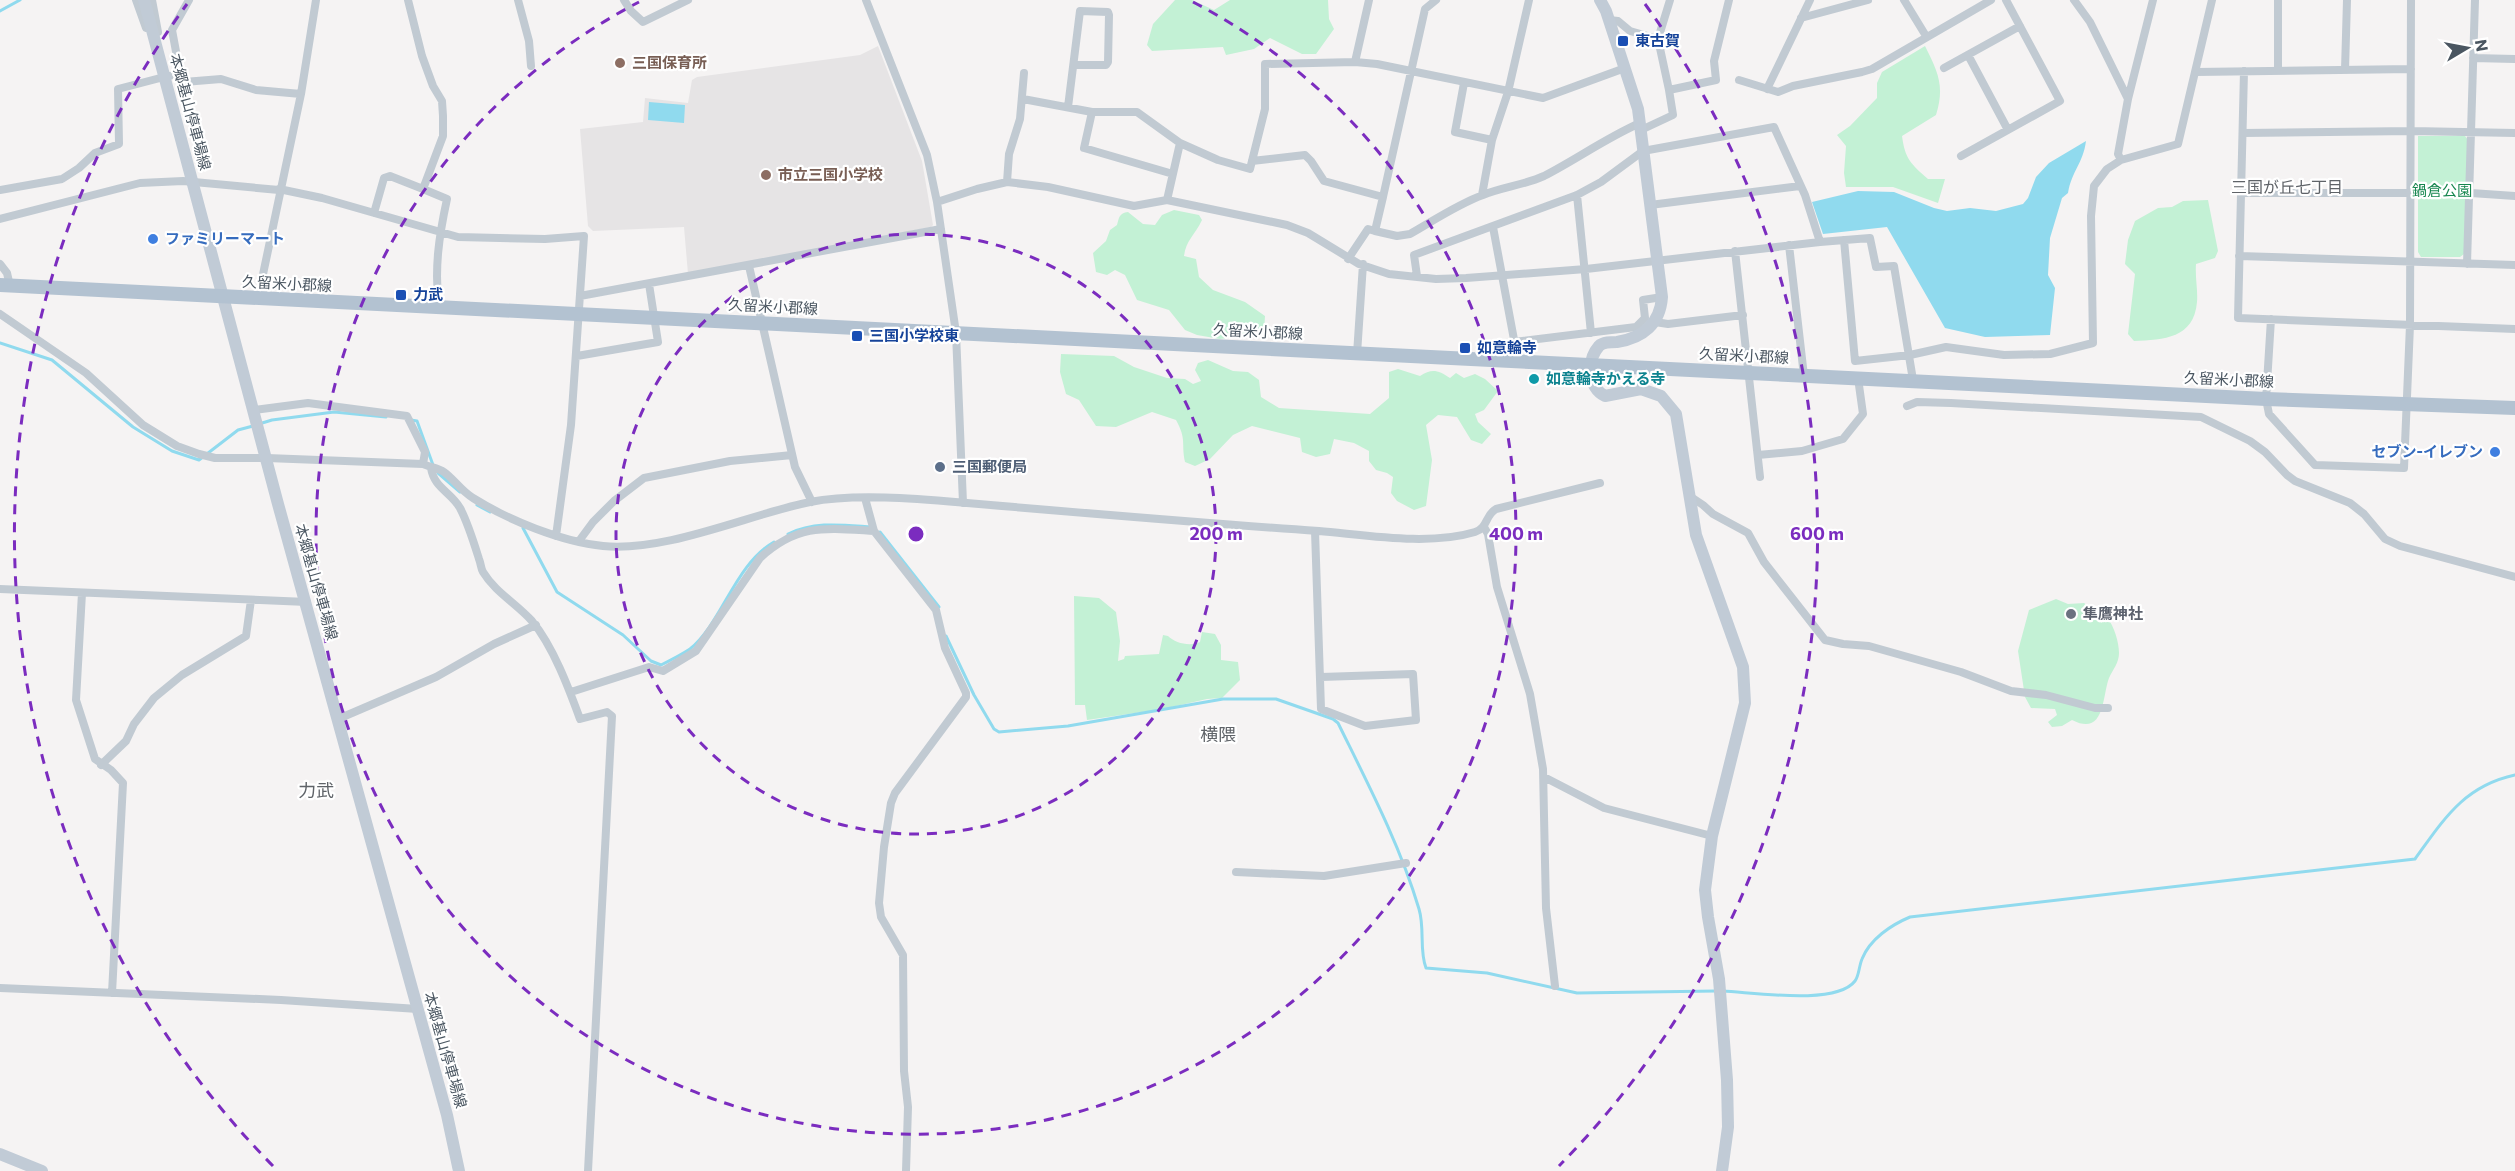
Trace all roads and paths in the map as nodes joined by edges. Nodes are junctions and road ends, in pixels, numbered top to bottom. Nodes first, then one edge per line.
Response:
1 (136, 0) edge
2 (144, 0) edge
3 (152, 0) edge
4 (189, 0) edge
5 (316, 0) edge
6 (408, 0) edge
7 (518, 0) edge
8 (624, 0) edge
9 (688, 0) edge
10 (866, 0) edge
11 (1369, 0) edge
12 (1436, 0) edge
13 (1529, 0) edge
14 (1670, 0) edge
15 (1729, 0) edge
16 (1810, 0) edge
17 (1868, 0) edge
18 (1904, 0) edge
19 (1991, 0) edge
20 (2006, 0) edge
21 (2074, 0) edge
22 (2153, 0) edge
23 (2212, 0) edge
24 (2278, 0) edge
25 (2346, 0) edge
26 (2411, 0) edge
27 (2475, 0) edge
28 (1606, 8) edge
29 (1801, 18) junction
30 (2020, 26) junction
31 (1926, 36) junction
32 (1658, 39) junction
33 (1968, 55) junction
34 (2474, 58) junction
35 (2515, 59) edge
36 (1355, 62) junction
37 (531, 66) dead end
38 (1074, 66) junction
39 (1625, 68) junction
40 (1944, 68) dead end
41 (2411, 69) junction
42 (2345, 70) junction
43 (2244, 71) junction
44 (2278, 71) junction
45 (1411, 72) junction
46 (2196, 72) junction
47 (180, 73) junction
48 (1024, 73) dead end
49 (166, 80) junction
50 (1739, 80) dead end
51 (1464, 83) junction
52 (1767, 89) junction
53 (1670, 90) junction
54 (1508, 92) junction
55 (301, 94) junction
56 (1023, 99) junction
57 (2128, 99) junction
58 (1068, 107) junction
59 (1092, 112) junction
60 (1640, 126) junction
61 (2008, 130) junction
62 (2412, 131) junction
63 (2472, 131) junction
64 (2243, 133) junction
65 (2515, 133) edge
66 (1492, 140) junction
67 (1179, 143) junction
68 (1643, 151) junction
69 (1961, 156) dead end
70 (2121, 160) junction
71 (1252, 161) junction
72 (1173, 174) junction
73 (193, 182) junction
74 (1007, 182) junction
75 (1800, 186) junction
76 (279, 189) junction
77 (423, 189) junction
78 (0, 190) edge
79 (2241, 193) junction
80 (2410, 193) junction
81 (2471, 193) junction
82 (1482, 195) junction
83 (1577, 195) junction
84 (2515, 196) edge
85 (1383, 197) junction
86 (1167, 200) junction
87 (937, 202) junction
88 (1650, 205) junction
89 (374, 213) junction
90 (0, 219) edge
91 (1493, 227) junction
92 (941, 229) junction
93 (1376, 231) junction
94 (440, 233) junction
95 (1844, 240) junction
96 (1820, 242) junction
97 (1789, 245) junction
98 (1735, 251) junction
99 (2240, 256) junction
100 (1348, 259) junction
101 (1657, 260) junction
102 (2410, 262) junction
103 (0, 264) edge
104 (1363, 264) junction
105 (2467, 264) junction
106 (2515, 265) edge
107 (749, 266) junction
108 (1586, 269) junction
109 (1417, 276) junction
110 (1501, 276) junction
111 (262, 279) dead end
112 (649, 284) junction
113 (5, 286) edge
114 (580, 296) junction
115 (224, 297) junction
116 (1662, 297) junction
117 (439, 307) junction
118 (578, 313) junction
119 (0, 314) edge
120 (1743, 315) junction
121 (655, 318) junction
122 (2271, 319) junction
123 (1655, 322) junction
124 (761, 323) junction
125 (2410, 325) junction
126 (2515, 329) edge
127 (956, 333) junction
128 (1591, 333) junction
129 (1514, 342) junction
130 (1357, 354) junction
131 (1910, 355) junction
132 (577, 356) junction
133 (1518, 361) junction
134 (1592, 366) junction
135 (1749, 373) junction
136 (1804, 376) junction
137 (1858, 378) junction
138 (1913, 380) junction
139 (2266, 399) junction
140 (2407, 404) junction
141 (1907, 406) dead end
142 (2515, 408) edge
143 (254, 410) junction
144 (792, 455) junction
145 (1758, 455) junction
146 (267, 458) junction
147 (427, 466) junction
148 (1760, 477) dead end
149 (1600, 483) dead end
150 (865, 498) junction
151 (1690, 498) junction
152 (812, 502) junction
153 (963, 503) junction
154 (1484, 527) junction
155 (874, 531) junction
156 (1315, 531) junction
157 (556, 536) junction
158 (579, 541) junction
159 (2515, 577) edge
160 (0, 589) edge
161 (82, 593) junction
162 (250, 600) junction
163 (307, 602) junction
164 (536, 625) junction
165 (1321, 677) junction
166 (571, 692) junction
167 (2108, 708) dead end
168 (338, 719) junction
169 (101, 765) junction
170 (1544, 777) junction
171 (1712, 836) junction
172 (1406, 863) dead end
173 (1236, 872) dead end
174 (1555, 986) dead end
175 (0, 988) edge
176 (112, 993) junction
177 (418, 1009) junction
178 (0, 1154) edge
179 (42, 1171) edge
180 (459, 1171) edge
181 (588, 1171) edge
182 (906, 1171) edge
183 (1722, 1171) edge

1 - 49 street
2 - 49 street, 本郷基山停車場線
3 - 49 street
4 - 47 street
5 - 55 street
6 - 77 street
7 - 37 street
8 - 9 street
10 - 87 street
11 - 36 street
12 - 45 street
13 - 54 street
14 - 32 street
15 - 53 street
16 - 29 street
17 - 29 street
18 - 31 street
19 - 31 street
20 - 30 street
21 - 57 street
22 - 57 street
23 - 46 street
24 - 44 street
25 - 42 street
26 - 41 street
27 - 34 street
28 - 32 street
28 - 39 street
29 - 52 street
30 - 33 street
30 - 61 street
31 - 52 street
32 - 53 street
33 - 40 street
33 - 61 street
34 - 35 street
34 - 63 street
36 - 45 street
36 - 71 street
38 - 38 street
38 - 58 street
39 - 54 street
39 - 60 street
41 - 42 street
41 - 62 street
42 - 44 street
43 - 44 street
43 - 46 street
43 - 64 street
45 - 51 street
45 - 85 street
46 - 70 street
47 - 49 street
47 - 55 street
48 - 56 street
49 - 73 street, 本郷基山停車場線
49 - 78 street
50 - 52 street
51 - 54 street
51 - 66 street
53 - 60 street
54 - 66 street
55 - 76 street
56 - 58 street
56 - 74 street
57 - 70 street
58 - 59 street
59 - 67 street
59 - 72 street
60 - 68 street
60 - 82 street
61 - 69 street
62 - 63 street
62 - 64 street
62 - 80 street
63 - 65 street
63 - 81 street
64 - 79 street
66 - 82 street
67 - 71 street
67 - 72 street
68 - 75 street
68 - 83 street
68 - 88 street
70 - 131 street
71 - 85 street
72 - 86 street
73 - 76 street
73 - 90 street
73 - 115 street, 本郷基山停車場線
74 - 86 street
74 - 87 street
75 - 88 street
75 - 96 street
76 - 89 street
76 - 111 street
77 - 89 street
77 - 94 street
79 - 80 street
79 - 99 street
80 - 102 street
81 - 84 street
81 - 105 street
82 - 93 street
83 - 91 street
83 - 108 street
85 - 93 street
86 - 100 street
87 - 92 street
88 - 101 street
89 - 94 street
91 - 109 street
91 - 110 street
92 - 107 street
92 - 127 street
93 - 100 street
94 - 114 street
94 - 117 street
95 - 96 street
95 - 131 street
95 - 131 street
96 - 97 street
97 - 98 street
97 - 136 street
98 - 101 street
98 - 120 street
99 - 102 street
99 - 122 street
100 - 104 street
101 - 108 street
101 - 116 street
102 - 105 street
102 - 125 street
103 - 113 street
104 - 109 street
104 - 130 street
105 - 106 street
107 - 112 street
107 - 124 street
108 - 110 street
108 - 128 street
109 - 110 street
110 - 129 street
112 - 114 street
112 - 121 street
113 - 115 main road, 久留米小郡線
114 - 118 street
115 - 117 main road, 久留米小郡線
115 - 143 street, 本郷基山停車場線
116 - 123 street
116 - 128 street
117 - 118 main road, 久留米小郡線
118 - 121 main road, 久留米小郡線
118 - 132 street
119 - 146 street
120 - 123 street
120 - 135 street
121 - 124 main road, 久留米小郡線
121 - 132 street
122 - 125 street
122 - 139 street
123 - 134 street
124 - 127 main road, 久留米小郡線
124 - 144 street
125 - 126 street
125 - 140 street
127 - 130 main road, 久留米小郡線
127 - 153 street
128 - 129 street
129 - 133 street
130 - 133 main road, 久留米小郡線
131 - 138 street
132 - 157 street
133 - 134 main road, 久留米小郡線
134 - 135 main road, 久留米小郡線
134 - 151 street
135 - 136 main road, 久留米小郡線
135 - 145 street
136 - 137 main road, 久留米小郡線
137 - 138 main road, 久留米小郡線
137 - 145 street
138 - 139 main road, 久留米小郡線
139 - 140 main road, 久留米小郡線
139 - 140 street
140 - 142 main road, 久留米小郡線
141 - 159 street
143 - 146 street, 本郷基山停車場線
143 - 147 street
144 - 152 street
144 - 158 street
145 - 148 street
146 - 147 street
146 - 163 street, 本郷基山停車場線
147 - 157 street
147 - 164 street
149 - 154 street
150 - 152 street
150 - 153 street
150 - 155 street
151 - 167 street
151 - 171 street
152 - 158 street
153 - 156 street
154 - 156 street
154 - 170 street
155 - 166 street
155 - 182 street
156 - 165 street
157 - 158 street
160 - 161 street
161 - 162 street
161 - 169 street
162 - 163 street
162 - 169 street
163 - 168 street, 本郷基山停車場線
164 - 166 street
164 - 168 street
165 - 165 street
166 - 181 street
168 - 177 street, 本郷基山停車場線
169 - 176 street
170 - 171 street
170 - 174 street
171 - 183 street
172 - 173 street
175 - 176 street
176 - 177 street
177 - 180 street, 本郷基山停車場線
178 - 179 street

